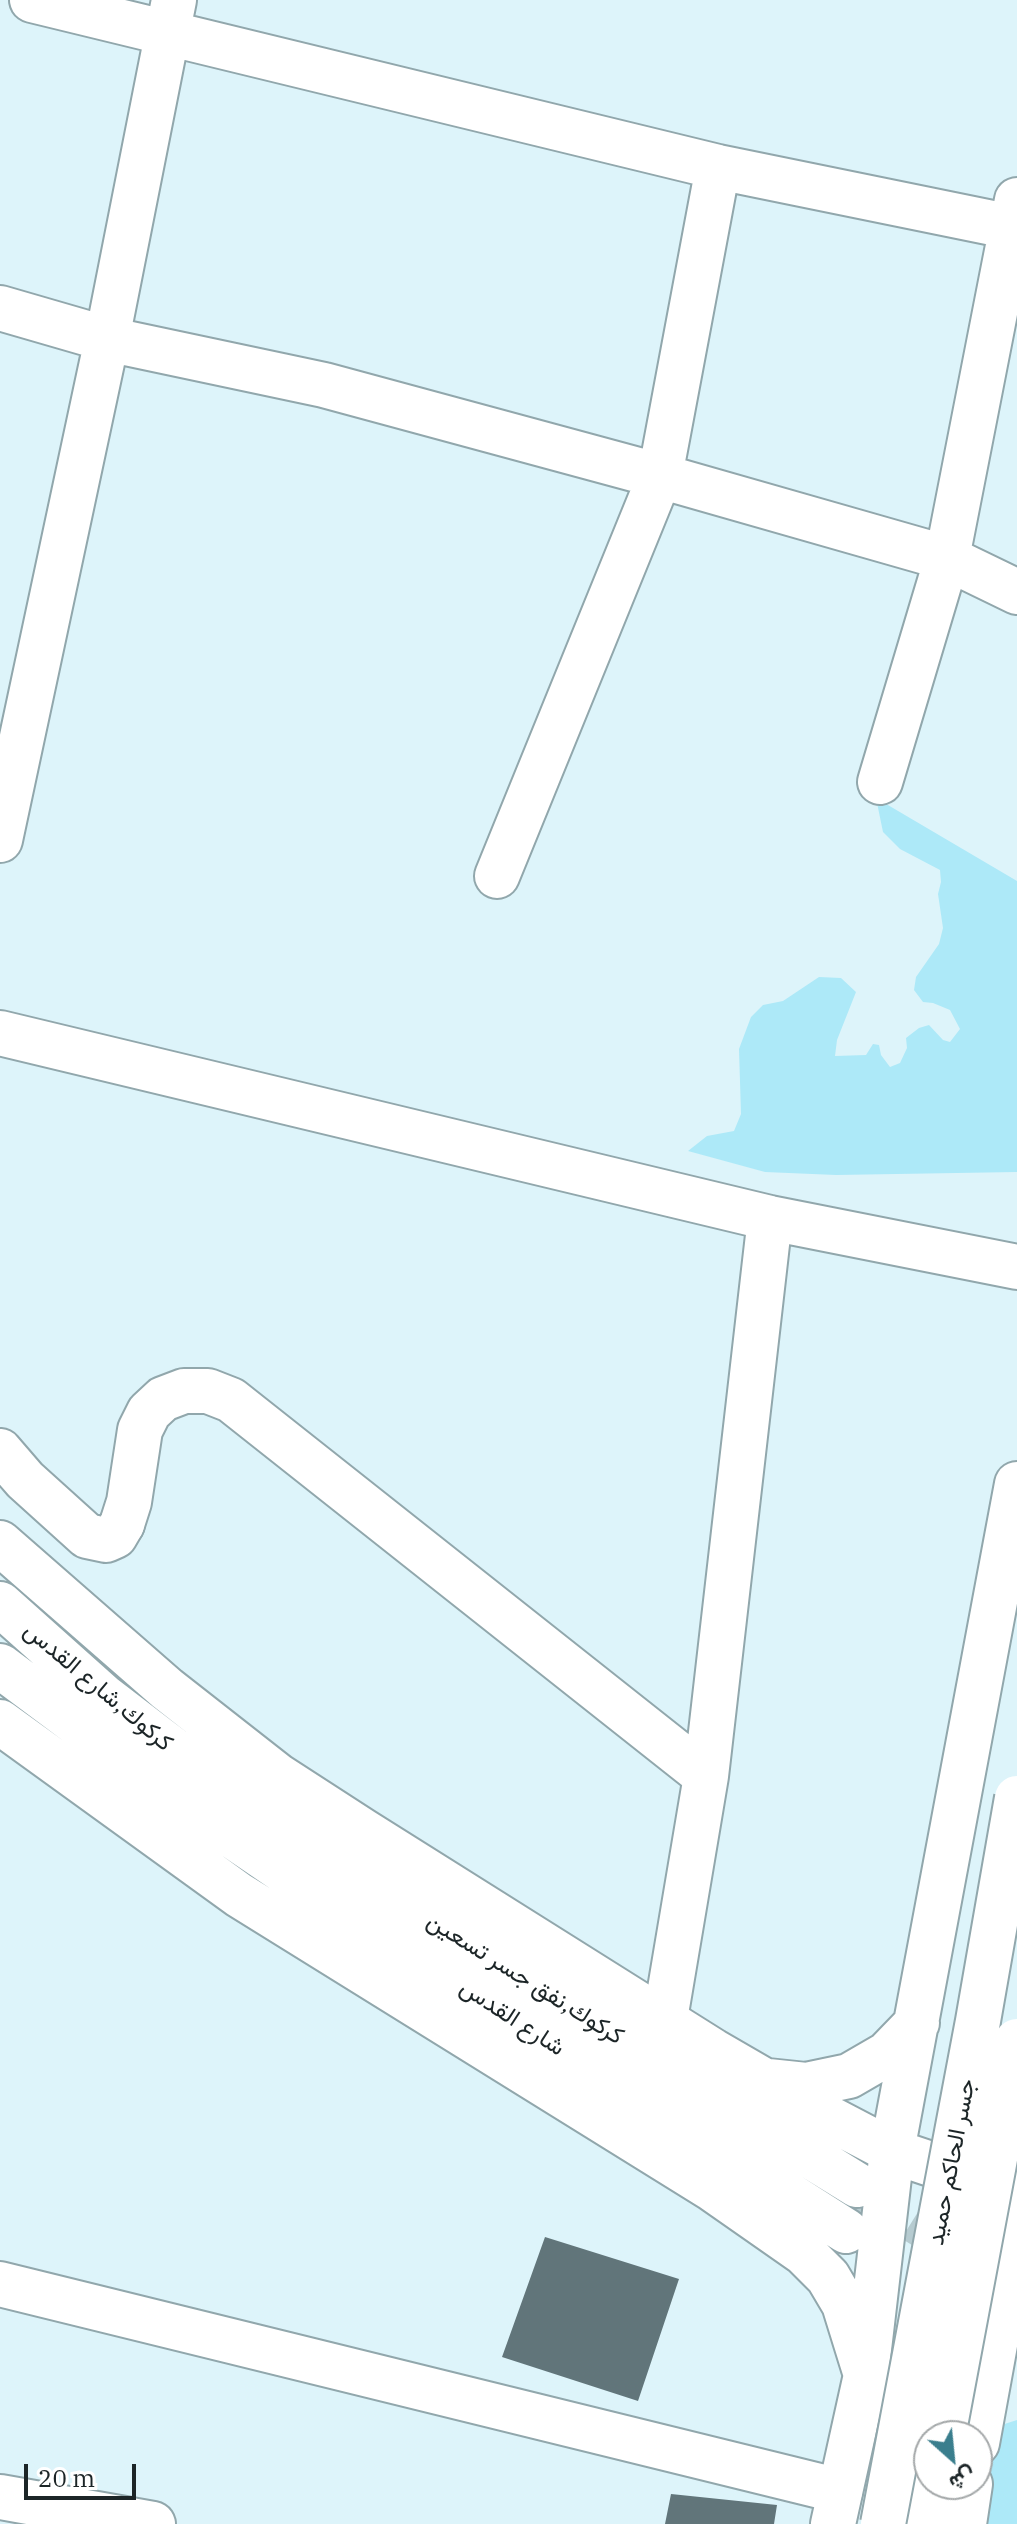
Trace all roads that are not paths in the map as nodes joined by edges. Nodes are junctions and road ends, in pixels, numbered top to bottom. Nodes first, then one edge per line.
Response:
1 (32, 0) edge
2 (171, 16) edge
3 (718, 167) junction
4 (1015, 214) edge
5 (0, 308) edge
6 (107, 339) junction
7 (660, 476) junction
8 (947, 558) junction
9 (1017, 592) edge
10 (880, 782) dead end
11 (0, 840) edge
12 (497, 876) dead end
13 (0, 1033) edge
14 (770, 1218) junction
15 (1017, 1267) edge
16 (0, 1451) edge
17 (1017, 1484) edge
18 (0, 1543) edge
19 (0, 1604) edge
20 (0, 1666) edge
21 (0, 1722) edge
22 (706, 1776) junction
23 (189, 1785) junction
24 (1017, 1798) edge
25 (665, 2019) junction
26 (917, 2023) junction
27 (1017, 2041) edge
28 (762, 2081) junction
29 (892, 2151) junction
30 (857, 2185) tunnel mouth
31 (1017, 2193) edge
32 (1017, 2224) edge
33 (846, 2231) tunnel mouth
34 (0, 2284) edge
35 (866, 2375) junction
36 (946, 2420) edge
37 (981, 2420) edge
38 (1017, 2420) edge
39 (993, 2427) edge
40 (0, 2497) edge
41 (930, 2500) edge
42 (968, 2500) edge
43 (837, 2507) edge
44 (153, 2524) edge
45 (883, 2524) edge
46 (925, 2524) edge
47 (964, 2524) edge

1 - 2 street
2 - 3 street
2 - 6 street
3 - 4 street
3 - 7 street
4 - 8 street
5 - 6 street
6 - 7 street
6 - 11 street
7 - 8 street
7 - 12 street
8 - 9 street
8 - 10 street
13 - 14 street
14 - 15 street
14 - 22 street
16 - 22 street
17 - 26 street
18 - 25 street
19 - 23 street, كركوك,شارع القدس
20 - 23 street, كركوك,شارع القدس
21 - 35 street
22 - 25 street
23 - 30 street, كركوك,نفق جسر تسعين
23 - 33 street, شارع القدس
24 - 45 street, جسر الحاكم حميد, bridge
25 - 28 street
26 - 28 street
26 - 29 street
27 - 36 street, جسر الحاكم حميد, bridge
28 - 29 street
29 - 31 street
29 - 35 street
32 - 37 street
34 - 43 street
35 - 43 street
38 - 39 street
40 - 44 street
41 - 46 street
42 - 47 street

